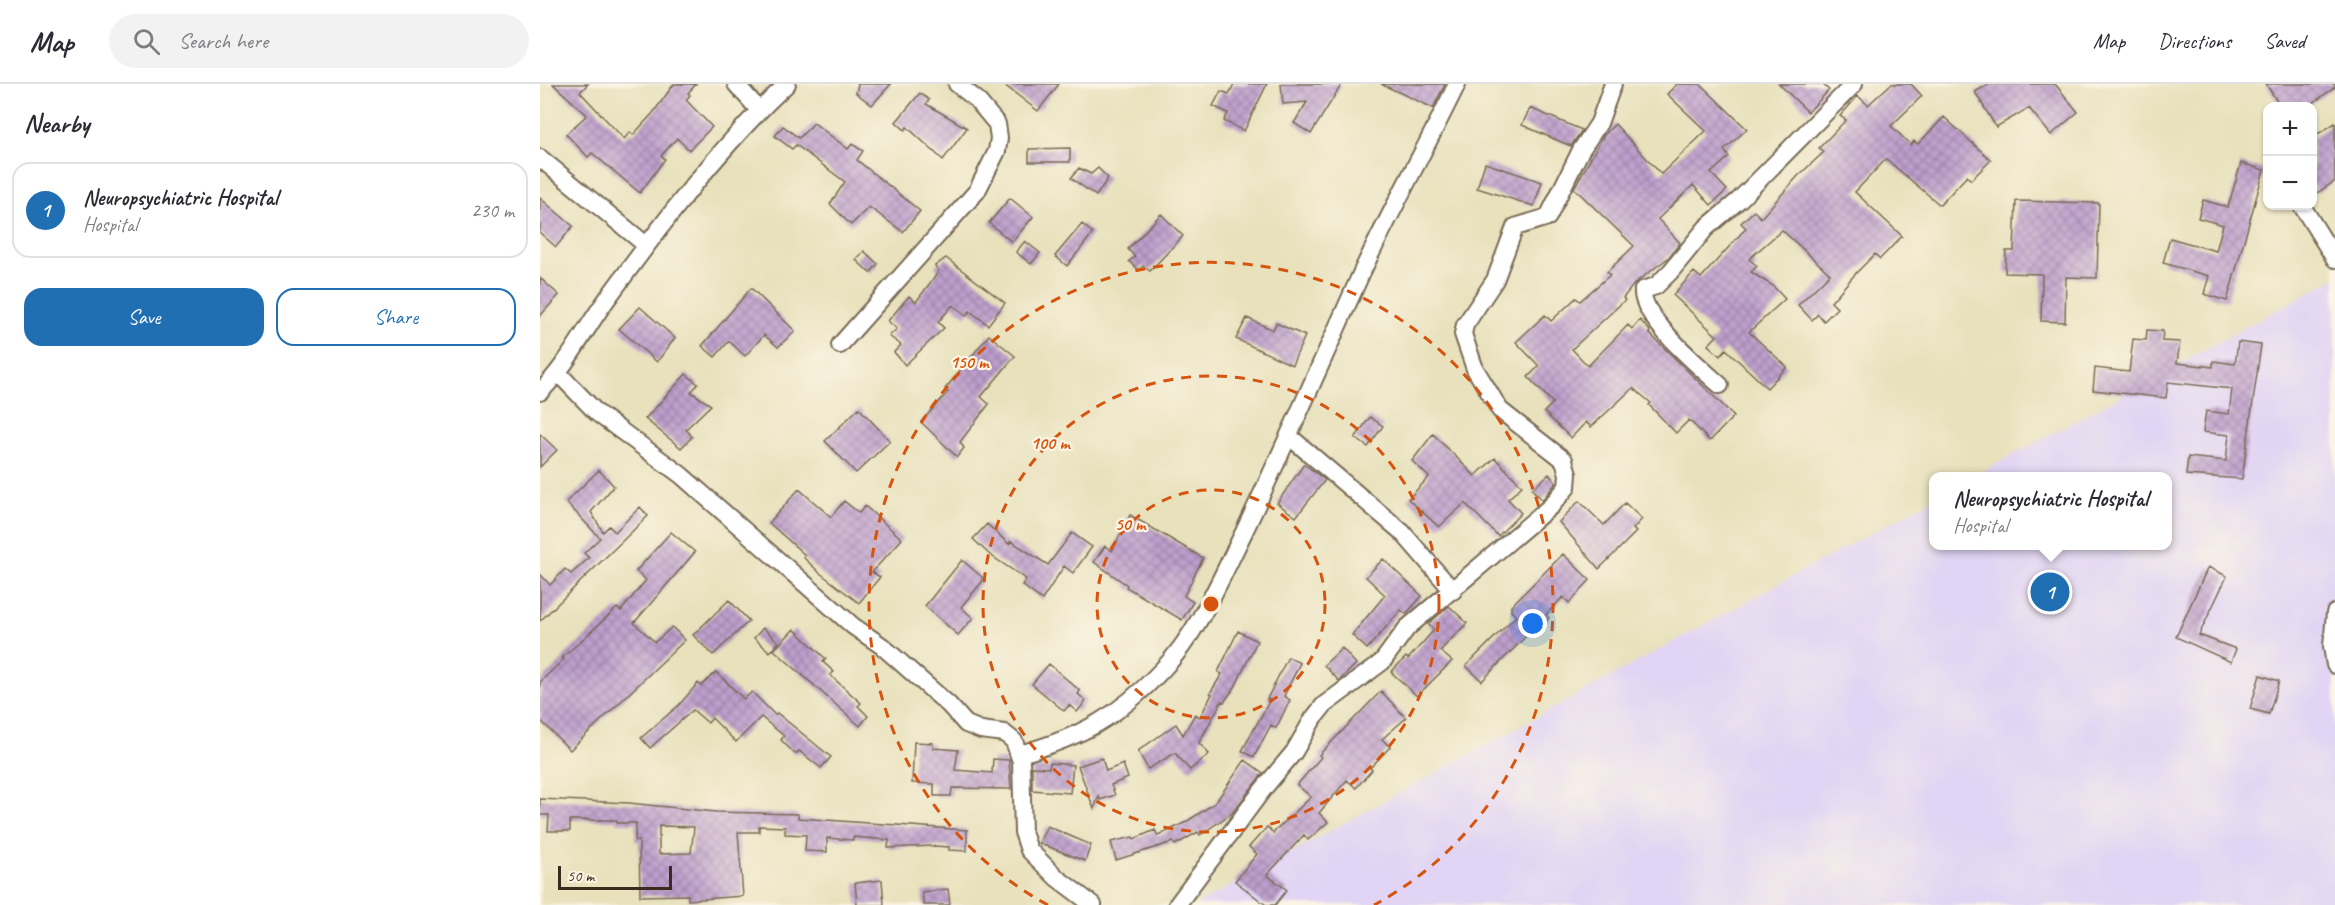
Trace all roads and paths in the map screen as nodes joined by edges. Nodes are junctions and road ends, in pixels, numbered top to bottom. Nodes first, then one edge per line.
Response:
1 (736, 84) edge
2 (787, 84) edge
3 (957, 84) edge
4 (1456, 84) edge
5 (1613, 84) edge
6 (1854, 84) edge
7 (759, 110) junction
8 (540, 158) edge
9 (2304, 210) edge
10 (646, 245) junction
11 (2335, 259) edge
12 (840, 345) dead end
13 (559, 374) junction
14 (1720, 385) dead end
15 (540, 392) edge
16 (1290, 437) junction
17 (1453, 591) junction
18 (2335, 613) edge
19 (2335, 665) edge
20 (1020, 754) junction
21 (1093, 905) edge
22 (1177, 905) edge

1 - 7 street
2 - 7 street
3 - 12 street
4 - 16 street
5 - 17 street
6 - 14 street
7 - 10 street
8 - 10 street
9 - 11 street
10 - 13 street
13 - 15 street
13 - 20 street
16 - 17 street
16 - 20 street
17 - 22 street
18 - 19 street
20 - 21 street

